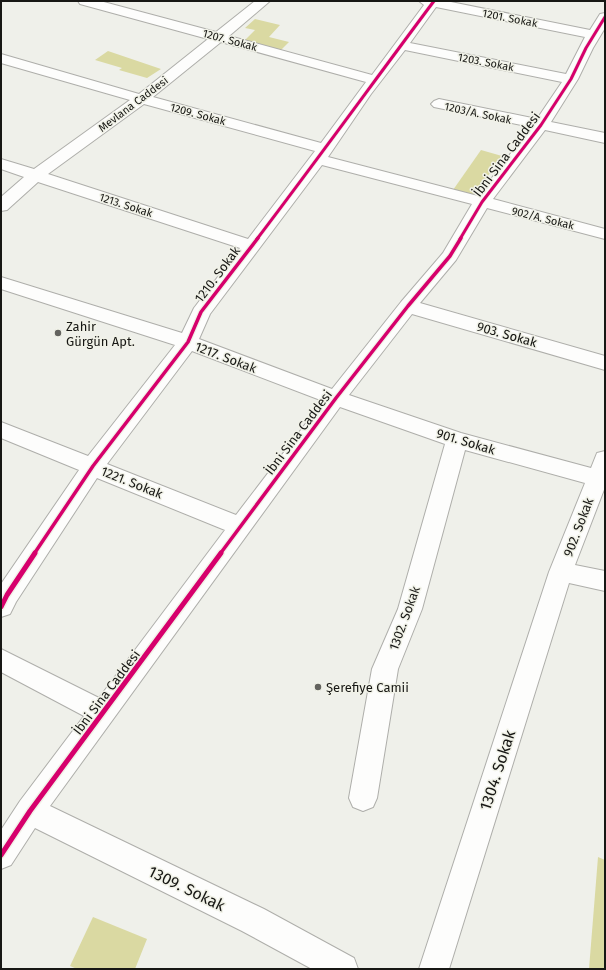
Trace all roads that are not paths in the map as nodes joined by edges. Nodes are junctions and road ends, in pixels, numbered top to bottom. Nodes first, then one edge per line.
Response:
1 (85, 1) edge
2 (263, 1) edge
3 (431, 2) edge
4 (605, 17) edge
5 (594, 35) junction
6 (218, 37) junction
7 (400, 45) junction
8 (1, 58) edge
9 (571, 79) junction
10 (376, 80) junction
11 (142, 99) junction
12 (439, 104) dead end
13 (541, 125) junction
14 (605, 138) edge
15 (322, 154) junction
16 (1, 164) edge
17 (35, 176) junction
18 (482, 202) junction
19 (1, 206) edge
20 (605, 234) edge
21 (251, 246) junction
22 (1, 283) edge
23 (408, 306) junction
24 (188, 342) junction
25 (605, 363) edge
26 (336, 398) junction
27 (1, 430) edge
28 (457, 440) junction
29 (93, 466) junction
30 (601, 469) edge
31 (241, 527) junction
32 (561, 572) junction
33 (605, 581) edge
34 (1, 607) edge
35 (1, 660) edge
36 (103, 713) junction
37 (362, 798) dead end
38 (30, 811) junction
39 (1, 855) edge
40 (343, 969) edge
41 (434, 969) edge

1 - 6 street, 1207. Sokak
2 - 6 street, Mevlana Caddesi
3 - 5 street, 1201. Sokak
3 - 7 street, 1210. Sokak
4 - 5 street, İbni Sina Caddesi
5 - 9 street, İbni Sina Caddesi
6 - 10 street, 1207. Sokak
6 - 11 street, Mevlana Caddesi
7 - 9 street, 1203. Sokak
7 - 10 street, 1210. Sokak
8 - 11 street, 1209. Sokak
9 - 13 street, İbni Sina Caddesi
10 - 15 street, 1210. Sokak
11 - 15 street, 1209. Sokak
11 - 17 street, Mevlana Caddesi
12 - 13 street, 1203/A. Sokak
13 - 14 street, 1203/A. Sokak
13 - 18 street, İbni Sina Caddesi
15 - 18 street, 1209. Sokak
15 - 21 street, 1210. Sokak
16 - 17 street, 1213. Sokak
17 - 19 street, Mevlana Caddesi
17 - 21 street, 1213. Sokak
18 - 20 street, 902/A. Sokak
18 - 23 street, İbni Sina Caddesi
21 - 24 street, 1210. Sokak
22 - 24 street, 1217. Sokak
23 - 25 street, 903. Sokak
23 - 26 street, İbni Sina Caddesi
24 - 26 street, 1217. Sokak
24 - 29 street, 1210. Sokak
26 - 28 street, 901. Sokak
26 - 31 street, İbni Sina Caddesi
27 - 29 street, 1221. Sokak
28 - 30 street, 901. Sokak
28 - 37 street, 1302. Sokak
29 - 31 street, 1221. Sokak
29 - 34 street, 1210. Sokak
30 - 32 street, 902. Sokak
31 - 36 street, İbni Sina Caddesi
32 - 33 street
32 - 41 street, 1304. Sokak
35 - 36 street
36 - 38 street, İbni Sina Caddesi
38 - 39 street, İbni Sina Caddesi
38 - 40 street, 1309. Sokak

